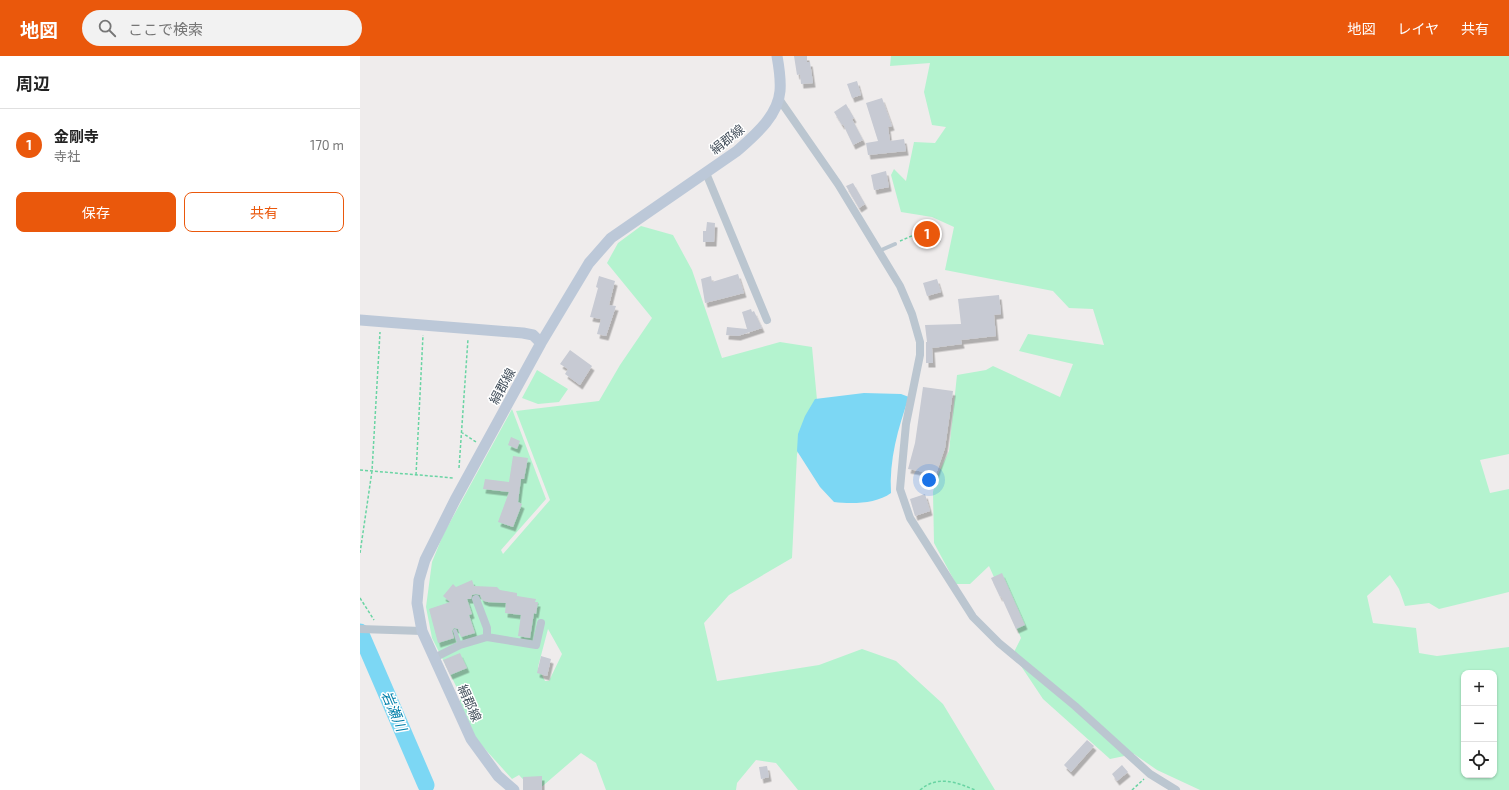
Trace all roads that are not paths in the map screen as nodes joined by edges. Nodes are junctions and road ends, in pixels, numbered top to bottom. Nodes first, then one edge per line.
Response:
1 (777, 56) edge
2 (779, 99) junction
3 (706, 173) junction
4 (895, 244) road end
5 (879, 250) junction
6 (360, 320) edge
7 (766, 320) dead end
8 (541, 343) junction
9 (476, 599) dead end
10 (541, 623) dead end
11 (360, 629) edge
12 (422, 631) junction
13 (455, 631) dead end
14 (487, 637) junction
15 (460, 645) junction
16 (434, 658) junction
17 (514, 790) edge
18 (1176, 790) edge

1 - 2 main road, 絹郡線
2 - 3 main road, 絹郡線
2 - 5 street
3 - 7 street
3 - 8 main road, 絹郡線
4 - 5 lane
5 - 18 street
6 - 8 main road
8 - 12 main road, 絹郡線
9 - 14 street
10 - 14 street
11 - 12 street
12 - 16 main road, 絹郡線
13 - 15 lane
14 - 15 street
15 - 16 street
16 - 17 main road, 絹郡線

